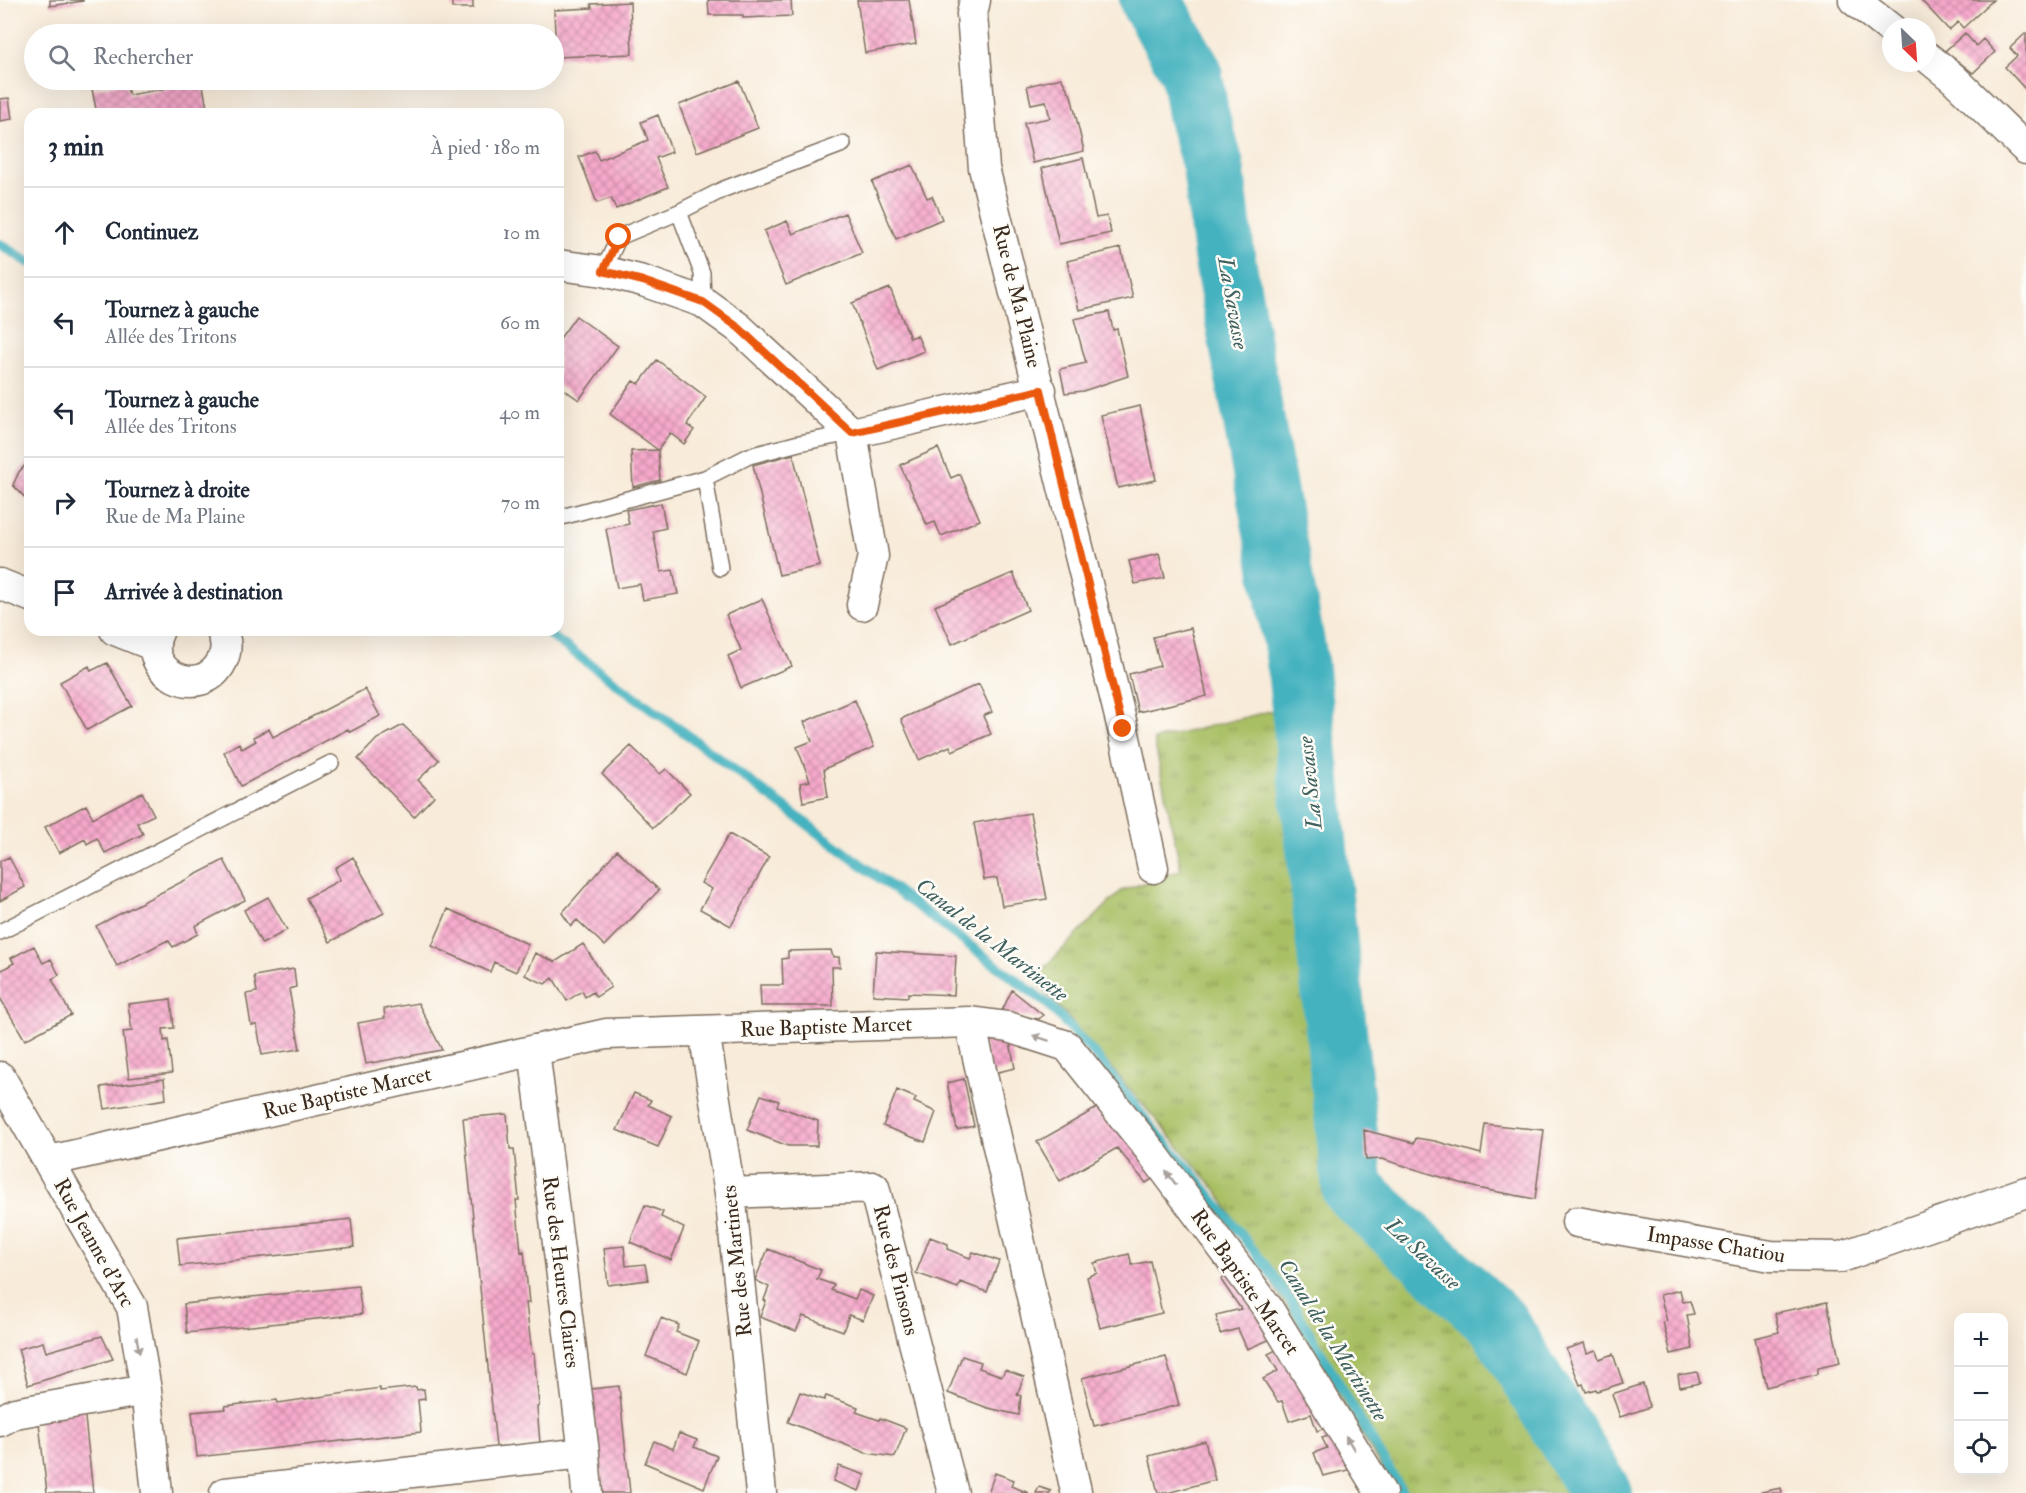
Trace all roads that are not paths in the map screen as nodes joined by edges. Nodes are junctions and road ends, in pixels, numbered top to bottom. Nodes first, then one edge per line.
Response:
1 (975, 0) edge
2 (1854, 0) edge
3 (1882, 22) edge
4 (1936, 64) edge
5 (843, 144) dead end
6 (2026, 149) edge
7 (679, 212) junction
8 (564, 266) edge
9 (603, 271) junction
10 (703, 302) junction
11 (1041, 390) junction
12 (852, 433) junction
13 (705, 478) junction
14 (564, 516) edge
15 (720, 568) dead end
16 (0, 584) edge
17 (24, 594) edge
18 (862, 605) dead end
19 (223, 636) edge
20 (157, 638) edge
21 (331, 763) dead end
22 (1153, 868) dead end
23 (0, 932) edge
24 (970, 1022) junction
25 (704, 1030) junction
26 (534, 1050) junction
27 (0, 1077) edge
28 (49, 1161) junction
29 (2026, 1192) edge
30 (730, 1193) junction
31 (1577, 1222) dead end
32 (146, 1390) junction
33 (0, 1421) edge
34 (584, 1453) junction
35 (1076, 1491) dead end
36 (157, 1493) edge
37 (225, 1493) edge
38 (587, 1493) edge
39 (761, 1493) edge
40 (953, 1493) edge
41 (1381, 1493) edge

1 - 11 street, Rue de Ma Plaine
2 - 3 street
4 - 6 street
5 - 7 lane
7 - 9 lane
7 - 10 lane
8 - 9 street
9 - 10 street
10 - 12 street
11 - 12 street
11 - 22 street, Rue de Ma Plaine
12 - 13 lane
12 - 18 street
13 - 14 lane
13 - 15 lane
16 - 17 street
19 - 20 street
21 - 23 lane
24 - 25 street, Rue Baptiste Marcet
24 - 35 street
41 -> 24 street, Rue Baptiste Marcet
25 - 26 street, Rue Baptiste Marcet
25 - 30 street, Rue des Martinets
26 - 28 street, Rue Baptiste Marcet
26 - 34 street, Rue des Heures Claires
27 - 28 street, Rue Jeanne d'Arc
28 -> 32 street, Rue Jeanne d'Arc
29 - 31 street, Impasse Chatiou
30 - 39 street, Rue des Martinets
30 - 40 street, Rue des Pinsons
32 - 33 street
32 - 36 street, Rue Jeanne d'Arc
34 - 37 street
34 - 38 street, Rue des Heures Claires

